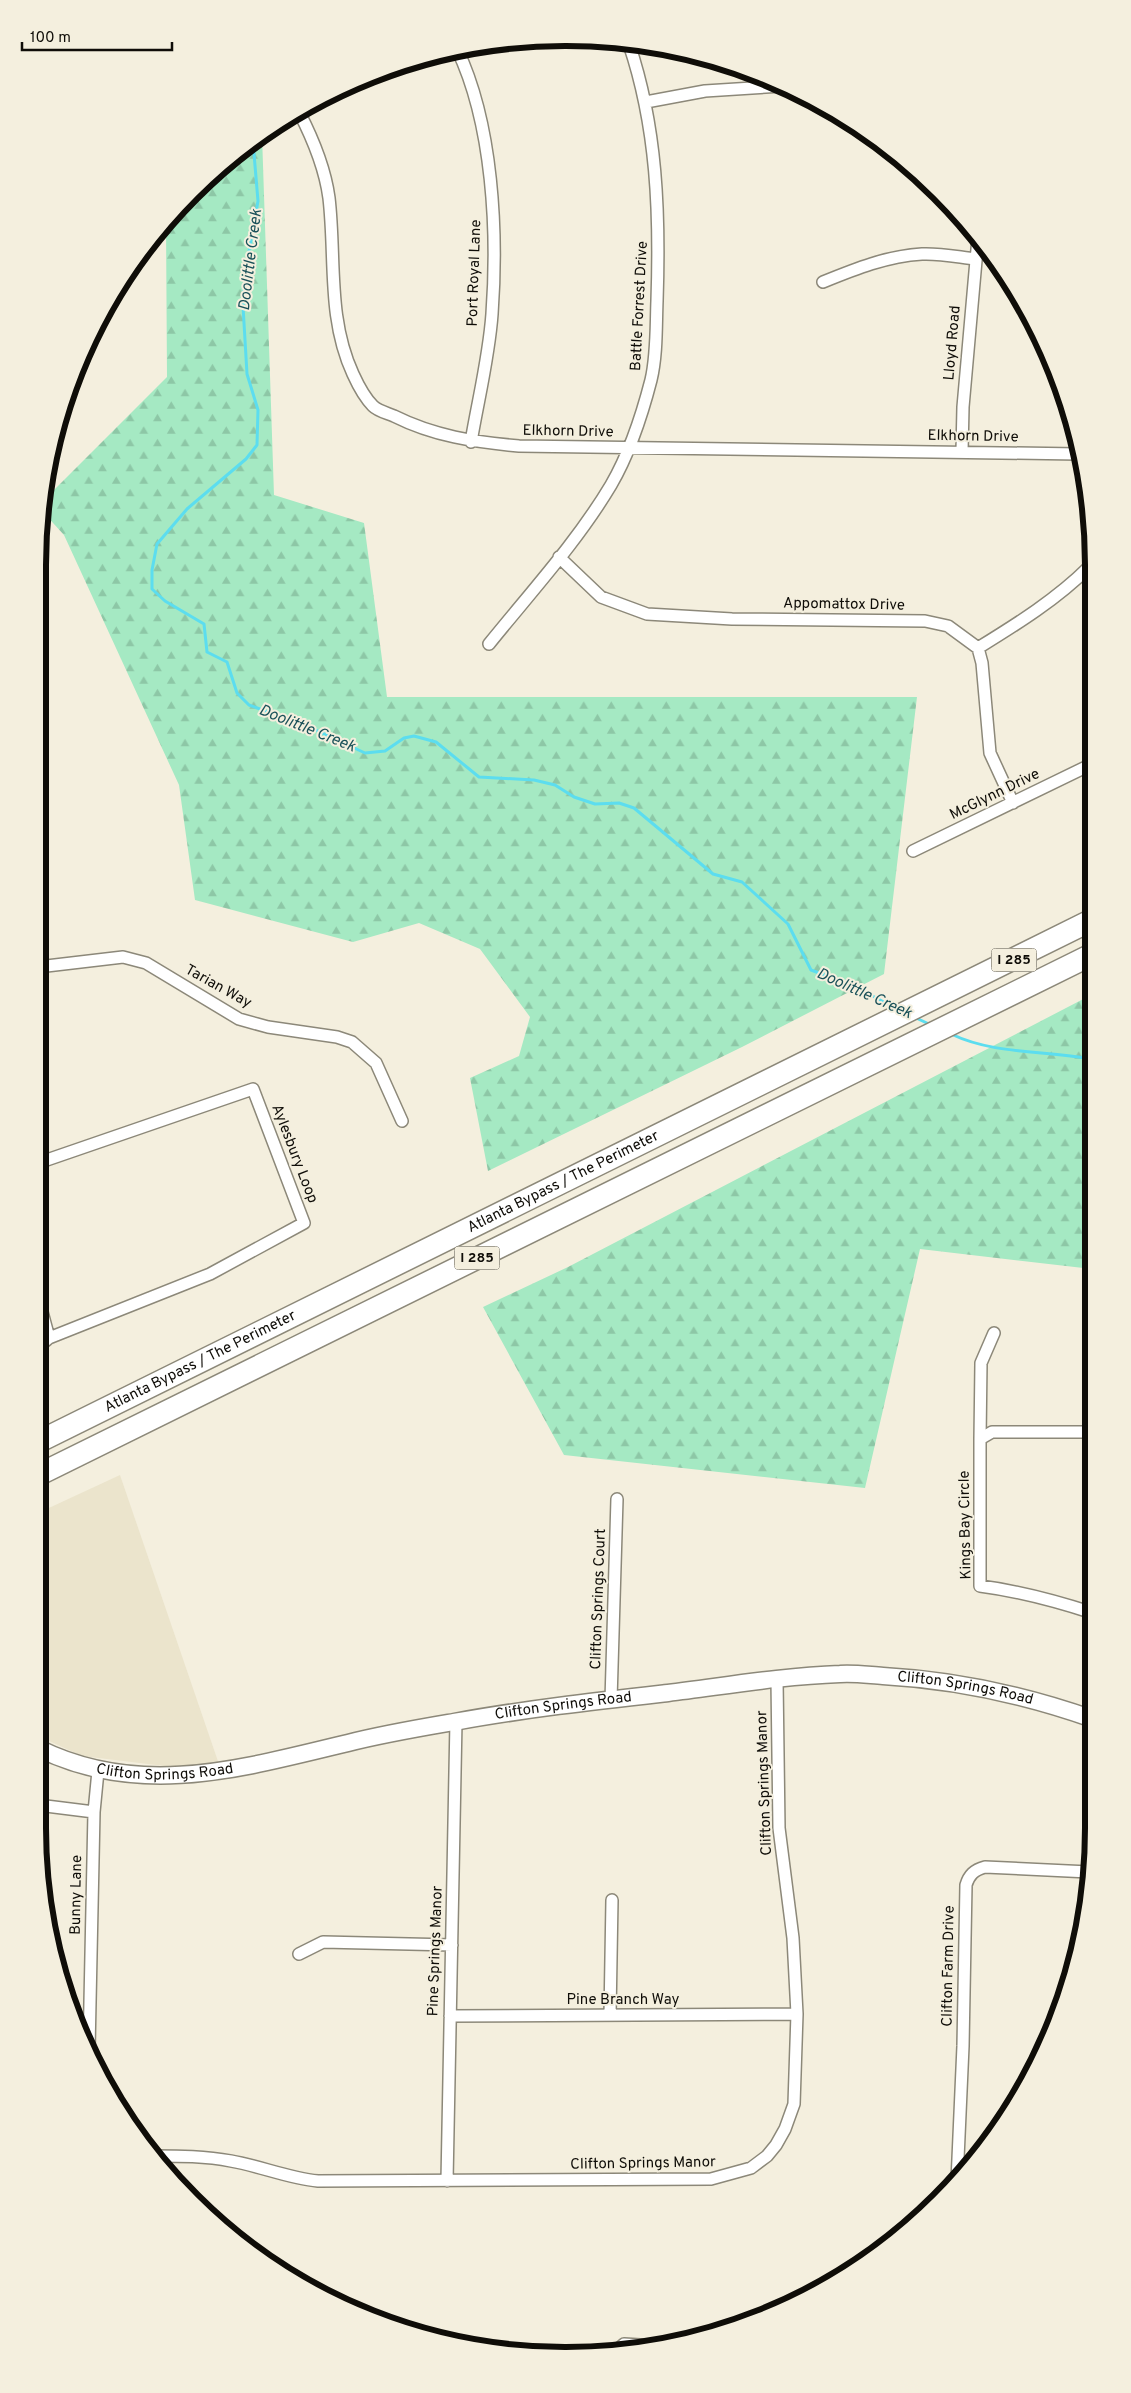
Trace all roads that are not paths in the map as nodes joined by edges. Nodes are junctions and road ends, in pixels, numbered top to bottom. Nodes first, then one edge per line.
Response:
1 (631, 51) edge
2 (460, 57) edge
3 (766, 87) edge
4 (646, 102) junction
5 (302, 118) edge
6 (977, 249) edge
7 (976, 259) junction
8 (823, 282) dead end
9 (471, 442) junction
10 (628, 448) junction
11 (962, 451) junction
12 (1073, 454) edge
13 (559, 557) junction
14 (1085, 570) edge
15 (489, 644) dead end
16 (978, 648) junction
17 (1085, 767) edge
18 (1013, 803) junction
19 (914, 851) dead end
20 (1085, 924) edge
21 (1085, 957) edge
22 (46, 966) edge
23 (402, 1120) dead end
24 (46, 1159) edge
25 (46, 1327) edge
26 (994, 1334) dead end
27 (49, 1338) junction
28 (46, 1340) edge
29 (1085, 1432) edge
30 (46, 1438) edge
31 (980, 1439) junction
32 (46, 1471) edge
33 (617, 1499) dead end
34 (1085, 1611) edge
35 (777, 1680) junction
36 (611, 1700) junction
37 (1085, 1717) edge
38 (456, 1722) junction
39 (46, 1752) edge
40 (98, 1771) junction
41 (46, 1806) edge
42 (94, 1812) junction
43 (1083, 1872) edge
44 (612, 1900) dead end
45 (452, 1945) junction
46 (299, 1954) dead end
47 (797, 2014) junction
48 (610, 2015) junction
49 (450, 2016) junction
50 (89, 2033) edge
51 (164, 2156) edge
52 (958, 2168) edge
53 (447, 2181) junction

1 - 4 street, Battle Forrest Drive
2 - 9 street, Port Royal Lane
3 - 4 street
4 - 10 street, Battle Forrest Drive
5 - 9 street, Elkhorn Drive
6 - 7 street, Lloyd Road
7 - 8 street
7 - 11 street, Lloyd Road
9 - 10 street, Elkhorn Drive
10 - 11 street, Elkhorn Drive
10 - 13 street, Battle Forrest Drive
11 - 12 street, Elkhorn Drive
13 - 15 street, Battle Forrest Drive
13 - 16 street, Appomattox Drive
14 - 16 street
16 - 18 street
17 - 18 street, McGlynn Drive
18 - 19 street, McGlynn Drive
20 - 30 highway, Atlanta Bypass / The Perimeter / I 285
21 - 32 highway, Atlanta Bypass / The Perimeter / I 285
22 - 23 street, Tarian Way
24 - 27 street, Aylesbury Loop
25 - 27 street
26 - 31 street, Kings Bay Circle
27 - 28 street, Aylesbury Loop
29 - 31 street
31 - 34 street, Kings Bay Circle
33 - 36 street, Clifton Springs Court
35 - 36 street, Clifton Springs Road
35 - 37 street, Clifton Springs Road
35 - 47 street, Clifton Springs Manor
36 - 38 street, Clifton Springs Road
38 - 40 street, Clifton Springs Road
38 - 45 street, Pine Springs Manor
39 - 40 street, Clifton Springs Road
40 - 42 street, Bunny Lane
41 - 42 street
42 - 50 street, Bunny Lane
43 - 52 street, Clifton Farm Drive
44 - 48 street
45 - 46 street
45 - 49 street, Pine Springs Manor
47 - 48 street, Pine Branch Way
47 - 53 street, Clifton Springs Manor
48 - 49 street, Pine Branch Way
49 - 53 street, Pine Springs Manor
51 - 53 street, Clifton Springs Manor

